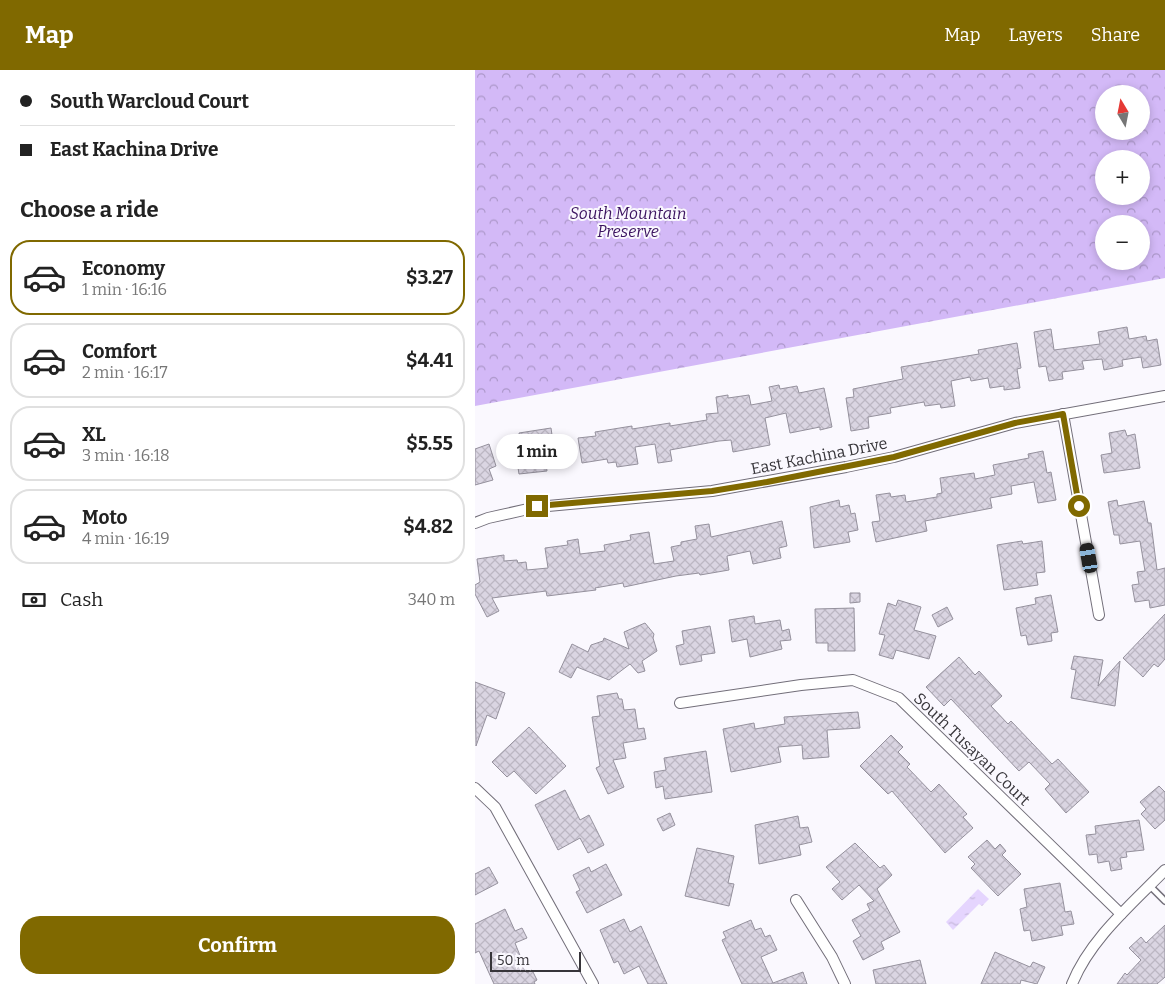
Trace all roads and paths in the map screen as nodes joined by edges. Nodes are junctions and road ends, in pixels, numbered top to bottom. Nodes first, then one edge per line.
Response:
1 (1165, 396) edge
2 (1063, 414) junction
3 (475, 524) edge
4 (1099, 615) dead end
5 (680, 703) dead end
6 (475, 788) edge
7 (1165, 870) edge
8 (1150, 886) junction
9 (796, 900) dead end
10 (1165, 900) edge
11 (1121, 914) junction
12 (593, 984) edge
13 (845, 984) edge
14 (1072, 984) edge

1 - 2 street, East Kachina Drive
2 - 3 street, East Kachina Drive
2 - 4 street
5 - 11 street, South Tusayan Court
6 - 12 street
7 - 8 street
8 - 10 lane
8 - 11 street
9 - 13 street
11 - 14 street

